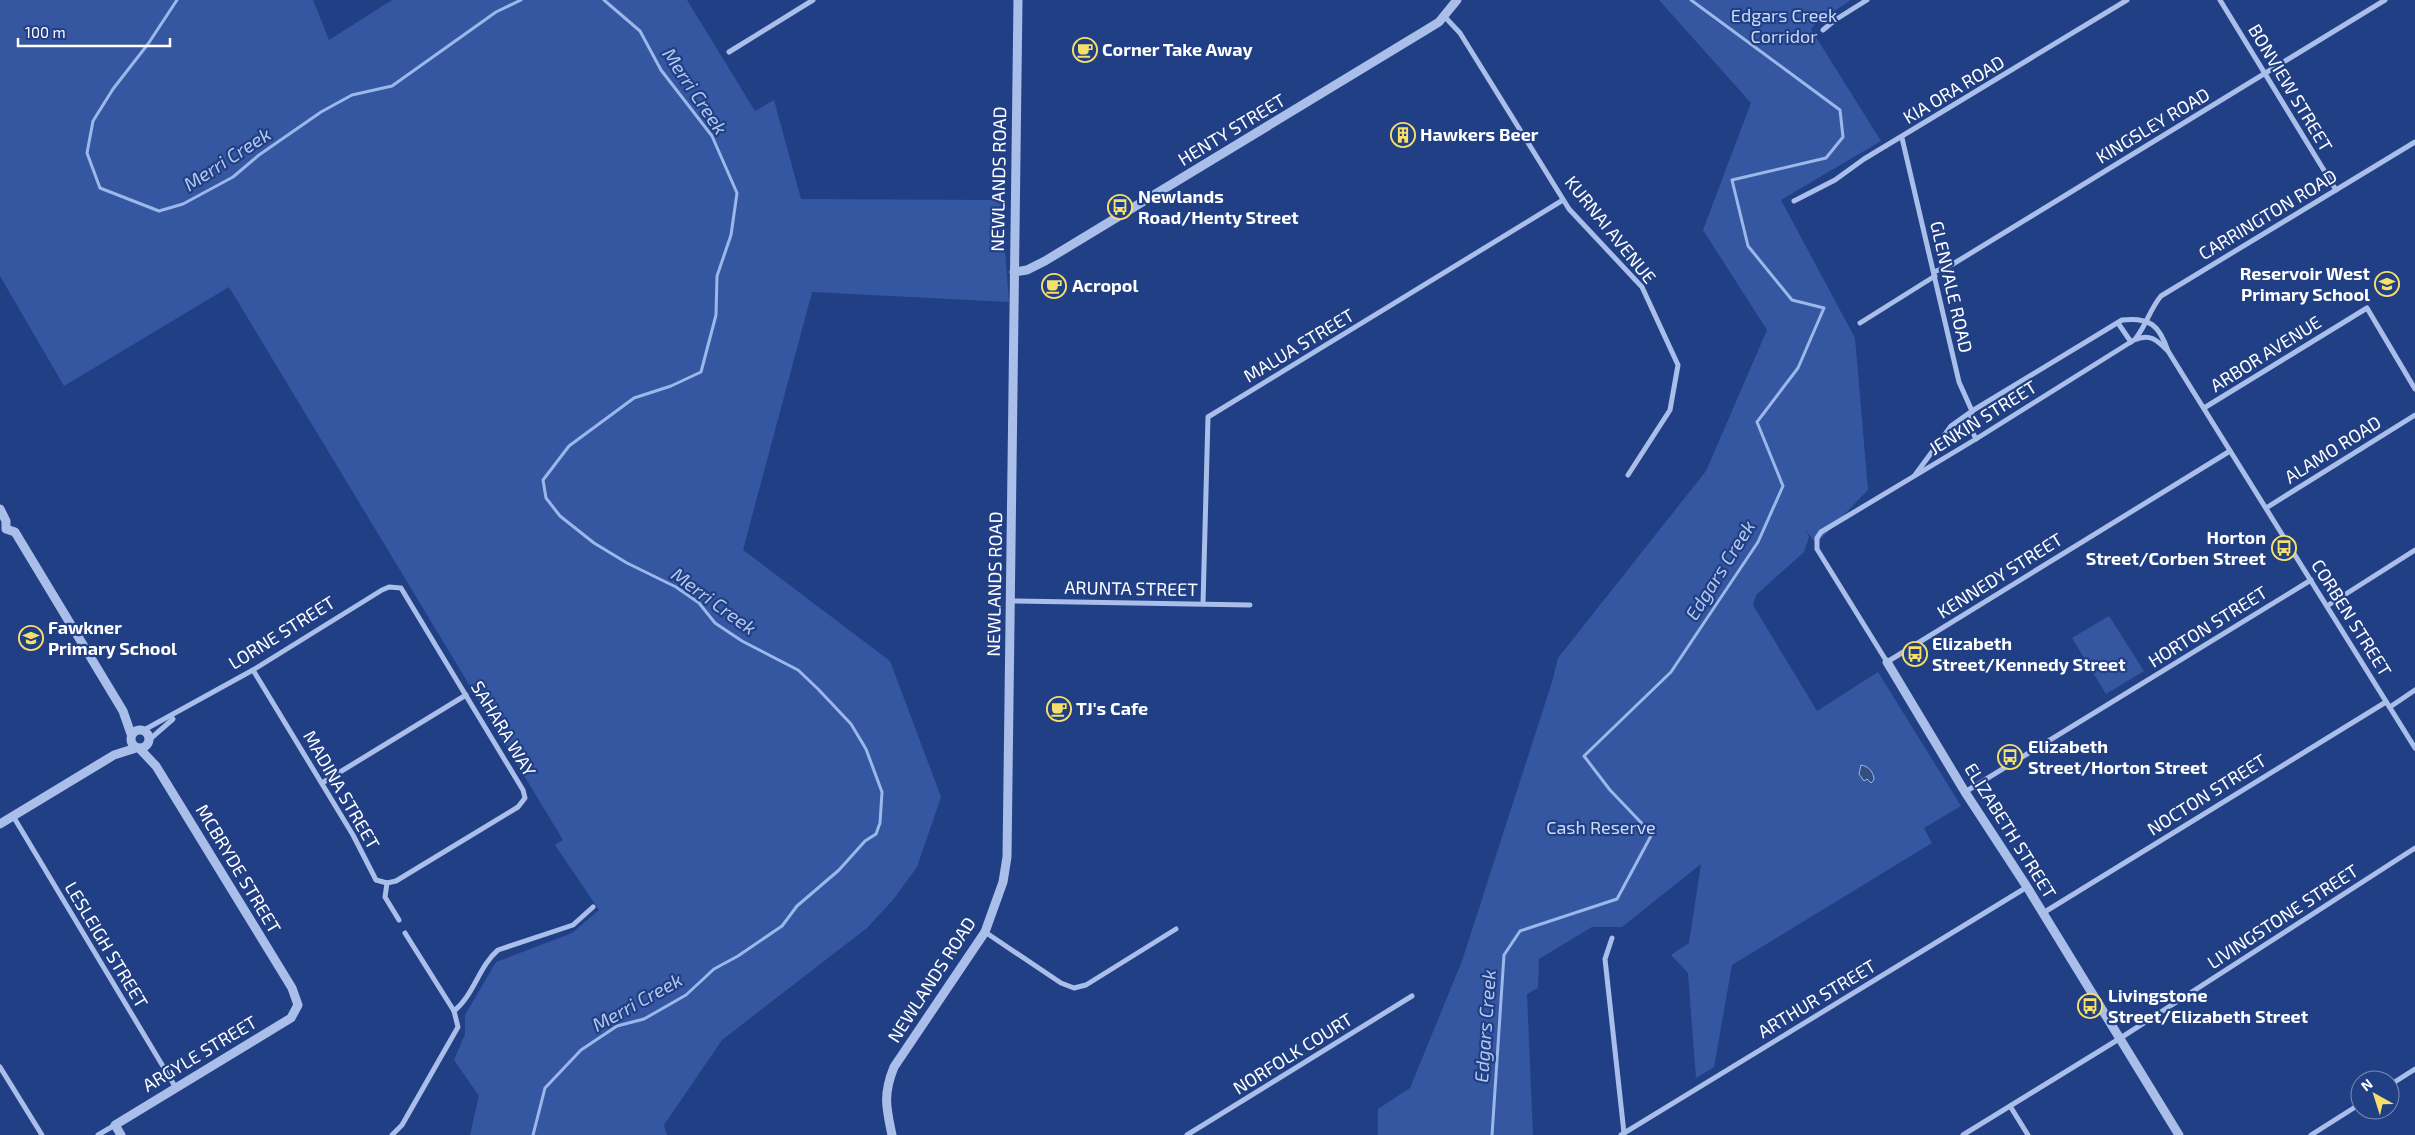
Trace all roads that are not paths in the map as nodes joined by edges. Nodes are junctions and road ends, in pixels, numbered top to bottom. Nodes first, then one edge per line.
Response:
1 (813, 0) edge
2 (1018, 0) edge
3 (1457, 0) edge
4 (1867, 0) edge
5 (2127, 0) edge
6 (2220, 0) edge
7 (2385, 0) edge
8 (1444, 16) junction
9 (1823, 30) dead end
10 (729, 52) dead end
11 (2265, 73) junction
12 (1902, 138) junction
13 (2415, 142) edge
14 (2336, 190) junction
15 (1563, 200) junction
16 (1794, 201) dead end
17 (1014, 272) junction
18 (1934, 274) junction
19 (2148, 321) junction
20 (1860, 323) dead end
21 (2118, 323) junction
22 (2133, 341) junction
23 (2168, 351) junction
24 (2415, 389) edge
25 (2204, 408) junction
26 (1972, 411) junction
27 (2415, 415) edge
28 (1976, 440) junction
29 (2230, 451) junction
30 (1628, 475) dead end
31 (1913, 477) junction
32 (2266, 508) junction
33 (0, 509) edge
34 (3, 530) edge
35 (1816, 544) joint
36 (2415, 550) edge
37 (2311, 580) junction
38 (401, 588) joint
39 (1011, 601) junction
40 (1203, 604) junction
41 (1250, 605) dead end
42 (2327, 606) junction
43 (1887, 662) junction
44 (253, 670) junction
45 (2415, 690) edge
46 (466, 695) junction
47 (2388, 704) junction
48 (123, 711) junction
49 (181, 712) junction
50 (142, 730) junction
51 (131, 736) junction
52 (149, 741) junction
53 (138, 748) junction
54 (2415, 748) edge
55 (114, 755) junction
56 (156, 766) junction
57 (322, 783) junction
58 (1965, 792) junction
59 (13, 816) junction
60 (0, 824) edge
61 (2415, 848) edge
62 (387, 883) junction
63 (2028, 888) junction
64 (593, 907) dead end
65 (2043, 913) junction
66 (399, 920) dead end
67 (1176, 929) dead end
68 (985, 932) junction
69 (405, 933) dead end
70 (1612, 938) dead end
71 (292, 988) joint
72 (1412, 996) dead end
73 (454, 1011) junction
74 (2119, 1039) junction
75 (0, 1066) edge
76 (2415, 1069) edge
77 (2400, 1078) edge
78 (176, 1088) junction
79 (2010, 1106) junction
80 (2350, 1110) edge
81 (115, 1125) junction
82 (1622, 1134) edge
83 (42, 1135) edge
84 (98, 1135) edge
85 (121, 1135) edge
86 (392, 1135) edge
87 (892, 1135) edge
88 (1188, 1135) edge
89 (1963, 1135) edge
90 (2028, 1135) edge
91 (2179, 1135) edge
92 (2311, 1135) edge

1 - 10 street
2 - 17 street, NEWLANDS ROAD
3 - 8 street, HENTY STREET
4 - 9 street
5 - 12 street, KIA ORA ROAD
6 - 11 street, BONVIEW STREET
7 - 11 street, KINGSLEY ROAD
8 - 15 street, KURNAI AVENUE
8 - 17 street, HENTY STREET
11 - 14 street, BONVIEW STREET
11 - 18 street, KINGSLEY ROAD
12 - 16 street, KIA ORA ROAD
12 - 18 street, GLENVALE ROAD
13 - 14 street, CARRINGTON ROAD
14 - 19 street, CARRINGTON ROAD
15 - 30 street, KURNAI AVENUE
15 - 40 street, MALUA STREET
17 - 39 street, NEWLANDS ROAD
18 - 20 street, KINGSLEY ROAD
18 - 26 street, GLENVALE ROAD
19 - 21 street
19 - 22 street, CARRINGTON ROAD
19 - 23 street
21 - 22 street
21 - 26 street
22 - 23 street
22 - 28 street, JENKIN STREET
23 - 25 street, CORBEN STREET
24 - 25 street, ARBOR AVENUE
25 - 29 street, CORBEN STREET
26 - 28 street, GLENVALE ROAD
26 - 31 street
27 - 32 street, ALAMO ROAD
28 - 31 street, JENKIN STREET
29 - 32 street, CORBEN STREET
29 - 43 street, KENNEDY STREET
31 - 35 street, JENKIN STREET
32 - 37 street, CORBEN STREET
33 - 34 street
34 - 48 street
35 - 43 street, ELIZABETH STREET
36 - 42 street
37 - 42 street, CORBEN STREET
37 - 58 street, HORTON STREET
38 - 44 street, LORNE STREET
38 - 46 street, SAHARA WAY
39 - 40 street, ARUNTA STREET
39 - 68 street, NEWLANDS ROAD
40 - 41 street, ARUNTA STREET
42 - 47 street, CORBEN STREET
43 - 58 street, ELIZABETH STREET
44 - 49 street, LORNE STREET
44 - 57 street, MADINA STREET
45 - 47 street, NOCTON STREET
46 - 57 street
46 - 62 street, SAHARA WAY
47 - 54 street, CORBEN STREET
47 - 65 street, NOCTON STREET
48 - 50 street
48 - 51 street
49 - 50 street, LORNE STREET
49 - 52 street, LORNE STREET
50 - 51 street
50 - 52 street
51 - 53 street
51 - 55 street
52 - 53 street
52 - 56 street, MCBRYDE STREET
53 - 55 street
53 - 56 street, MCBRYDE STREET
55 - 59 street
56 - 71 street, MCBRYDE STREET
57 - 62 street, MADINA STREET
58 - 63 street, ELIZABETH STREET
59 - 60 street
59 - 78 street, LESLEIGH STREET
61 - 74 street, LIVINGSTONE STREET
62 - 66 street
63 - 65 street, ELIZABETH STREET
63 - 82 street, ARTHUR STREET
64 - 73 street
65 - 74 street, ELIZABETH STREET
67 - 68 street
68 - 87 street, NEWLANDS ROAD
69 - 73 street
70 - 82 street
71 - 78 street, ARGYLE STREET
72 - 88 street, NORFOLK COURT
73 - 86 street
74 - 79 street, LIVINGSTONE STREET
74 - 91 street, ELIZABETH STREET
75 - 83 street
76 - 77 street
78 - 81 street, ARGYLE STREET
79 - 89 street, LIVINGSTONE STREET
79 - 90 street
80 - 92 street
81 - 84 street, ARGYLE STREET
81 - 85 street

